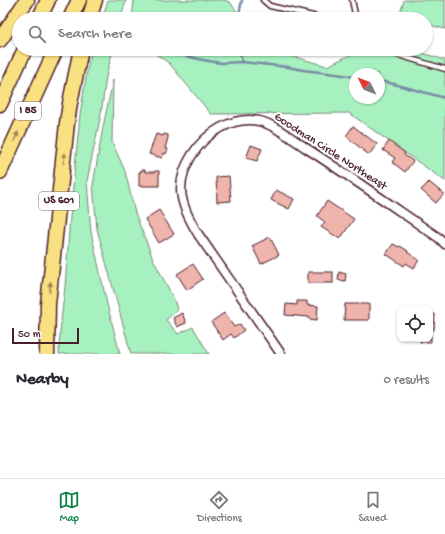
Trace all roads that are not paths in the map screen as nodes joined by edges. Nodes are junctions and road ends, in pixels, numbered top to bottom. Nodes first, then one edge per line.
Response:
1 (27, 0) edge
2 (48, 0) edge
3 (79, 0) edge
4 (95, 0) edge
5 (263, 0) edge
6 (353, 1) edge
7 (19, 12) edge
8 (42, 12) edge
9 (73, 12) edge
10 (91, 12) edge
11 (296, 12) edge
12 (355, 12) edge
13 (12, 22) edge
14 (0, 40) edge
15 (22, 56) edge
16 (53, 56) edge
17 (80, 56) edge
18 (401, 56) edge
19 (445, 69) edge
20 (0, 104) edge
21 (0, 172) edge
22 (445, 244) edge
23 (48, 304) junction
24 (39, 354) edge
25 (47, 354) edge
26 (281, 354) edge

1 - 7 highway
2 - 8 highway
3 - 9 highway
4 - 10 highway
5 - 11 lane
6 - 12 lane
13 - 14 highway
15 - 20 highway, I 85
21 -> 16 highway, I 85
23 -> 17 highway, US 601
18 - 19 lane
22 - 26 street, Goodman Circle Northeast
23 - 24 highway
23 - 25 highway, US 601

